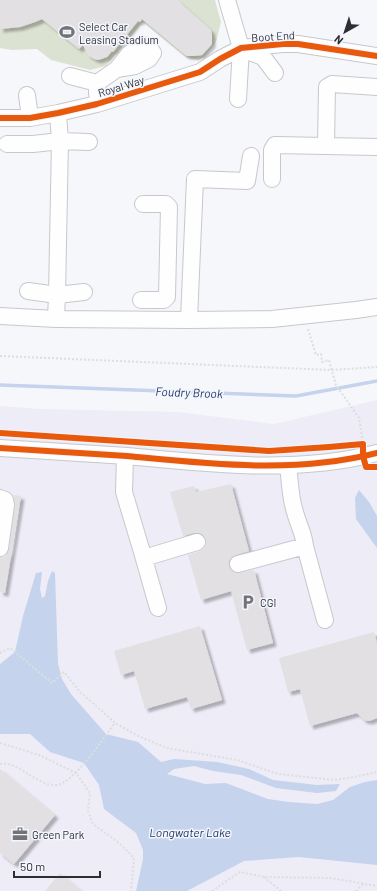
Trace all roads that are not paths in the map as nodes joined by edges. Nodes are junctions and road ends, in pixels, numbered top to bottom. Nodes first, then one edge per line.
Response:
1 (227, 0) edge
2 (241, 48) junction
3 (377, 56) edge
4 (117, 69) dead end
5 (275, 73) dead end
6 (70, 76) dead end
7 (97, 83) junction
8 (377, 87) edge
9 (27, 95) dead end
10 (238, 99) dead end
11 (98, 104) junction
12 (58, 113) junction
13 (0, 118) edge
14 (30, 118) junction
15 (60, 141) junction
16 (89, 142) dead end
17 (7, 144) dead end
18 (326, 146) junction
19 (377, 147) edge
20 (251, 156) dead end
21 (272, 179) dead end
22 (143, 204) dead end
23 (28, 291) dead end
24 (84, 292) dead end
25 (57, 295) junction
26 (377, 296) edge
27 (140, 300) dead end
28 (377, 306) edge
29 (356, 310) junction
30 (0, 316) edge
31 (56, 319) junction
32 (189, 320) junction
33 (0, 448) edge
34 (377, 453) edge
35 (125, 456) junction
36 (288, 465) junction
37 (0, 498) edge
38 (198, 542) dead end
39 (305, 546) junction
40 (0, 548) edge
41 (144, 558) junction
42 (238, 564) dead end
43 (158, 608) dead end
44 (325, 620) dead end

1 - 2 street
2 - 3 street, Boot End
2 - 5 street
2 - 10 street
2 - 11 street, Royal Way
4 - 7 street
6 - 7 street
7 - 11 street
8 - 18 street
9 - 14 street
11 - 12 street, Royal Way
12 - 14 street, Royal Way
12 - 15 street
13 - 14 street, Royal Way
15 - 16 street
15 - 17 street
15 - 25 street
18 - 19 street
18 - 21 street
20 - 32 street
22 - 27 street
23 - 25 street
24 - 25 street
25 - 31 street
26 - 29 street
28 - 29 street
29 - 32 street
30 - 31 street
31 - 32 street
33 - 35 street
34 - 36 street
35 - 36 street
35 - 41 street
36 - 39 street
37 - 40 street
38 - 41 street
39 - 42 street
39 - 44 street
41 - 43 street

